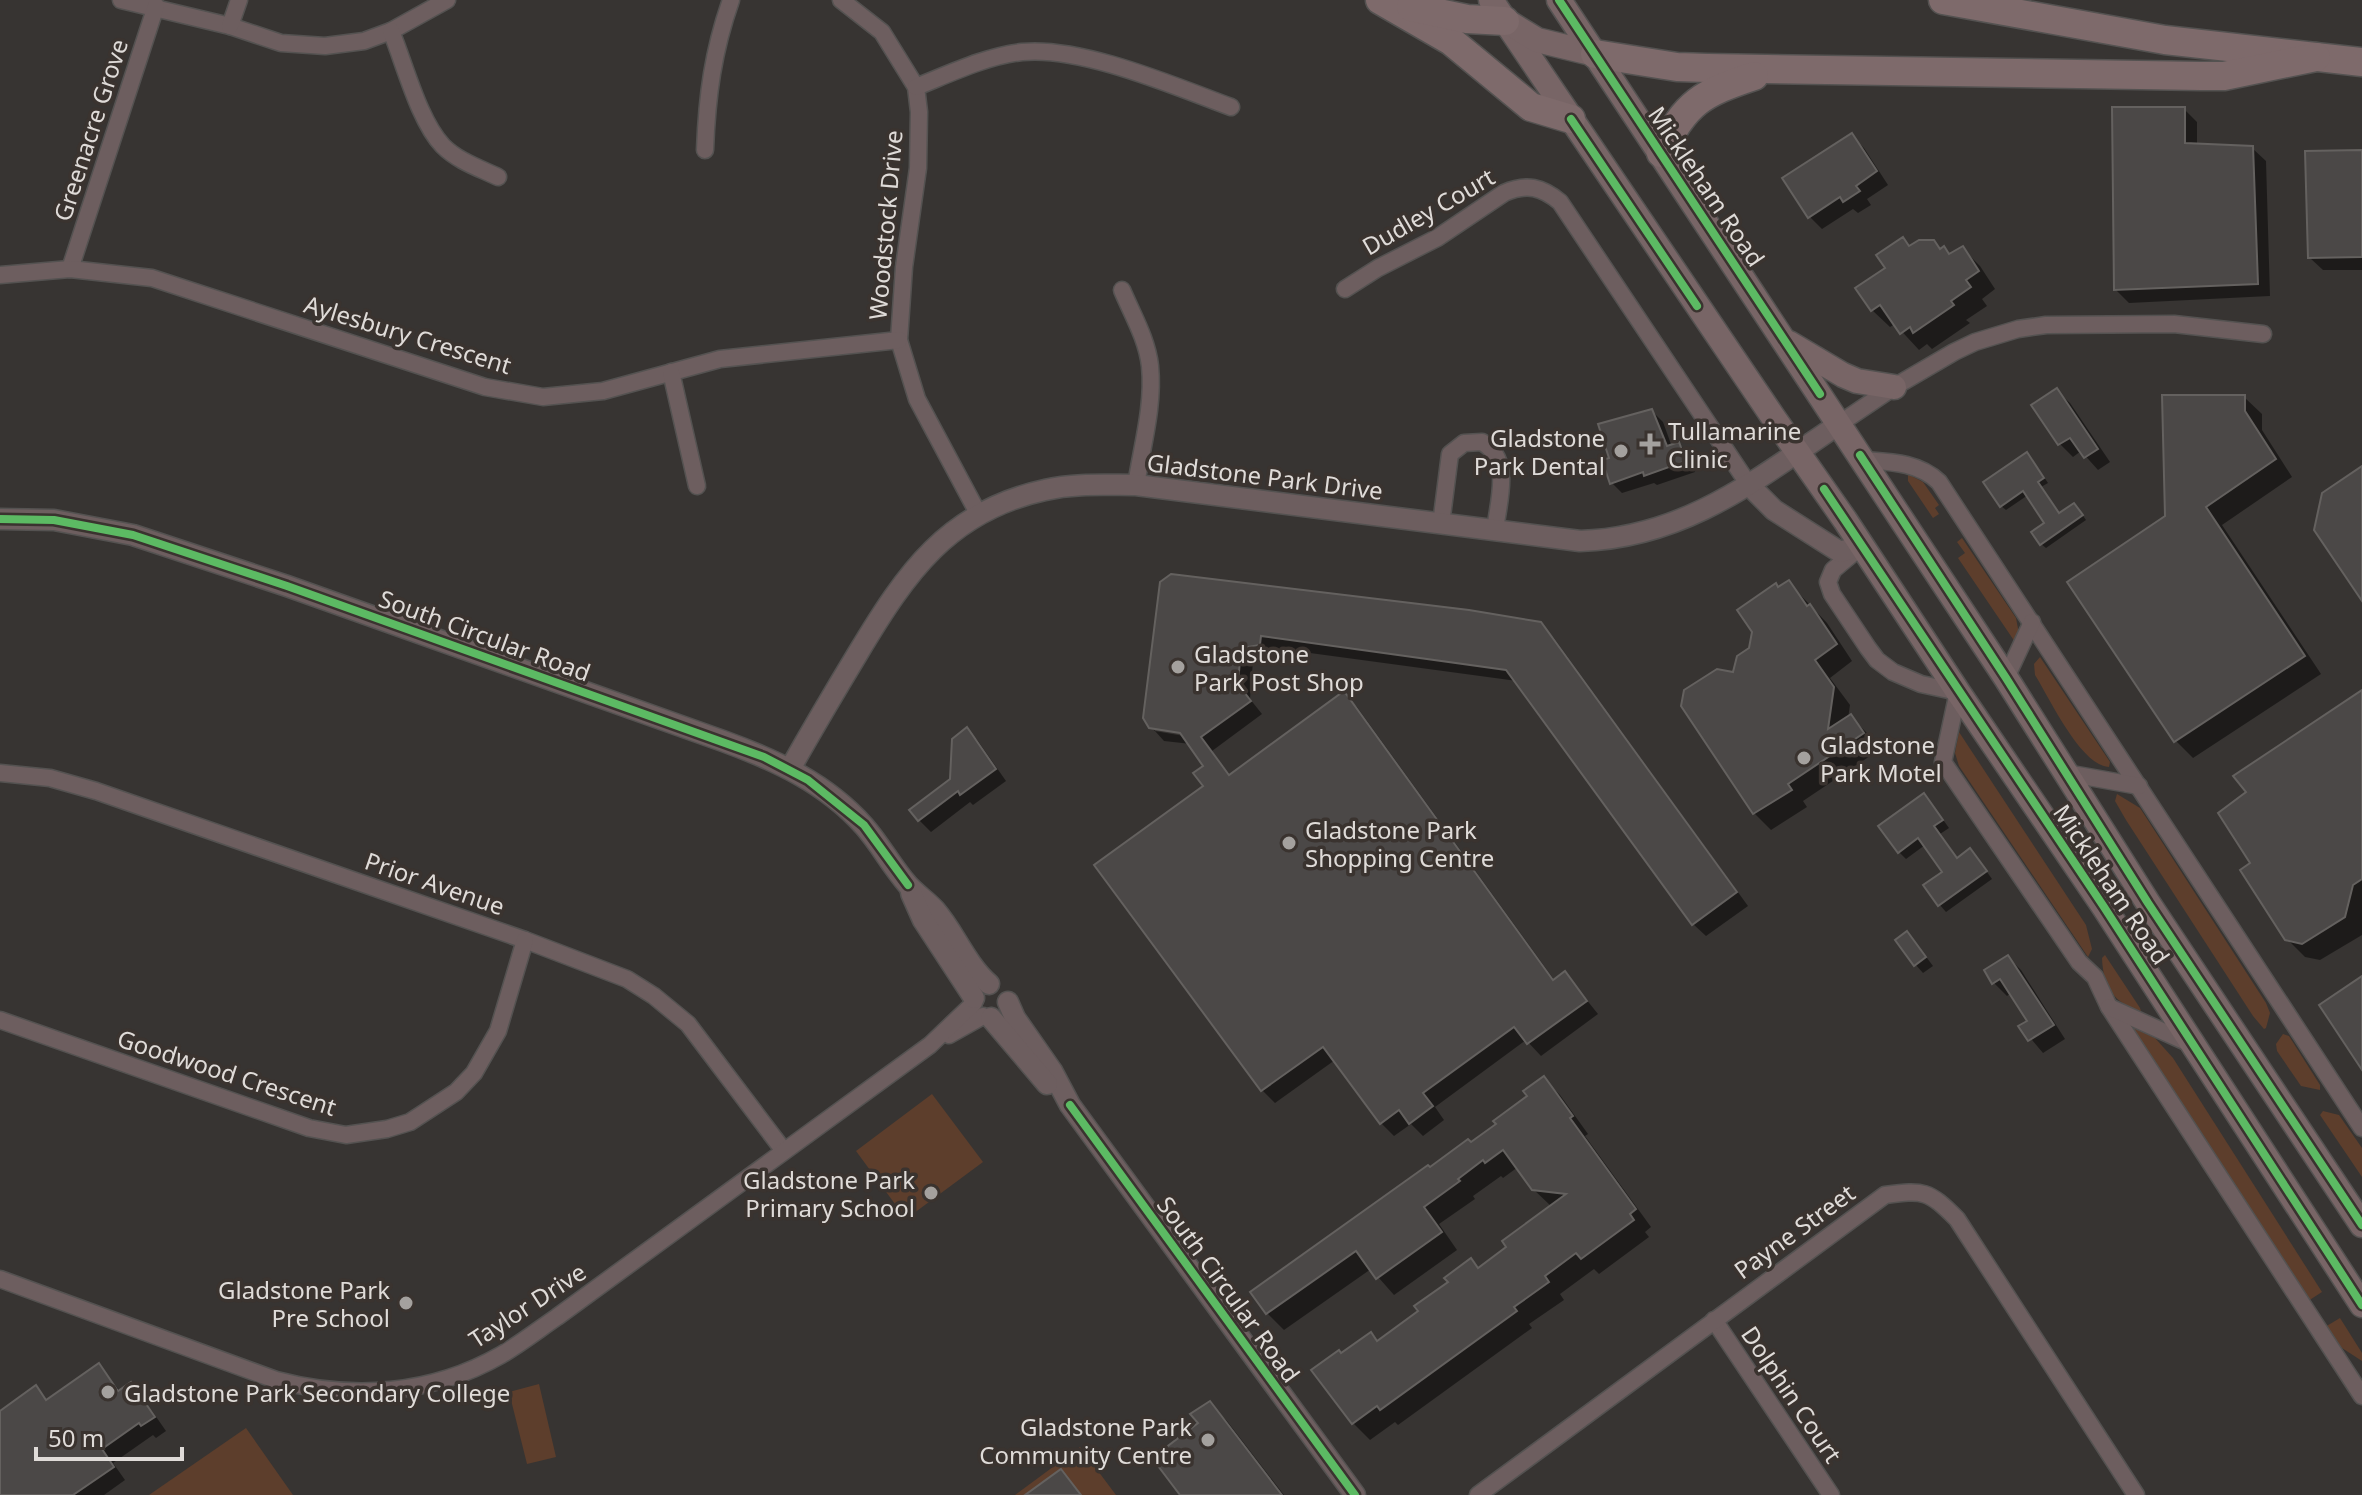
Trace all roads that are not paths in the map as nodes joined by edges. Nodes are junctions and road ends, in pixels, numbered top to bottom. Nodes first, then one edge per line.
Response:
1 (121, 0) edge
2 (239, 0) edge
3 (447, 0) edge
4 (731, 0) edge
5 (841, 0) edge
6 (1380, 0) edge
7 (1559, 0) edge
8 (1943, 0) edge
9 (156, 6) junction
10 (1502, 7) edge
11 (230, 26) junction
12 (391, 31) junction
13 (1595, 54) junction
14 (2316, 57) junction
15 (2362, 62) edge
16 (1770, 69) junction
17 (916, 87) junction
18 (1231, 107) dead end
19 (1571, 119) junction
20 (705, 150) dead end
21 (1661, 153) junction
22 (498, 177) dead end
23 (70, 269) junction
24 (0, 275) edge
25 (1345, 289) dead end
26 (1122, 290) dead end
27 (2263, 334) dead end
28 (1784, 339) junction
29 (899, 340) junction
30 (671, 372) junction
31 (1894, 387) junction
32 (1839, 424) junction
33 (1797, 452) junction
34 (1863, 460) junction
35 (1136, 485) junction
36 (1749, 485) junction
37 (697, 486) dead end
38 (979, 515) junction
39 (0, 519) edge
40 (1441, 524) junction
41 (1495, 531) junction
42 (1862, 545) junction
43 (2032, 622) junction
44 (2006, 678) junction
45 (1958, 692) junction
46 (790, 769) junction
47 (0, 773) edge
48 (2066, 773) junction
49 (2139, 786) junction
50 (525, 940) junction
51 (982, 1004) junction
52 (2109, 1007) junction
53 (0, 1020) edge
54 (2194, 1046) junction
55 (1070, 1105) junction
56 (2362, 1128) edge
57 (784, 1151) junction
58 (2362, 1225) edge
59 (0, 1279) edge
60 (2362, 1305) edge
61 (1714, 1320) junction
62 (2341, 1364) junction
63 (2362, 1373) edge
64 (2362, 1396) edge
65 (1355, 1495) edge
66 (1478, 1495) edge
67 (1831, 1495) edge
68 (2136, 1495) edge

1 - 9 street
2 - 11 street
3 - 12 street
4 - 20 street
5 - 17 street, Woodstock Drive
6 - 10 highway
6 - 19 highway
7 - 13 main road, Mickleham Road
8 - 14 highway
9 - 11 street
9 - 23 street, Greenacre Grove
10 - 13 main road
10 - 19 main road, Mickleham Road
11 - 12 street
12 - 22 street
13 - 16 highway
13 - 21 main road, Mickleham Road
14 - 15 highway
14 - 16 highway
16 - 21 highway
17 - 18 street
17 - 29 street, Woodstock Drive
19 - 33 main road, Mickleham Road
21 - 28 main road, Mickleham Road
23 - 24 street, Aylesbury Crescent
23 - 30 street, Aylesbury Crescent
25 - 36 street, Dudley Court
26 - 35 street
27 - 31 street
28 - 31 main road
28 - 32 main road, Mickleham Road
29 - 30 street, Aylesbury Crescent
29 - 38 street, Woodstock Drive
30 - 37 street
31 - 32 street
32 - 33 street, Gladstone Park Drive
32 - 34 main road, Mickleham Road
33 - 36 street, Gladstone Park Drive
33 - 42 main road, Mickleham Road
34 - 43 street
34 - 44 main road, Mickleham Road
35 - 38 street, Gladstone Park Drive
35 - 40 street, Gladstone Park Drive
36 - 41 street, Gladstone Park Drive
36 - 42 street
38 - 46 street, Gladstone Park Drive
39 - 46 street, South Circular Road
40 - 41 street, Gladstone Park Drive
40 - 41 street
42 - 45 main road, Mickleham Road
42 - 45 street
43 - 44 street
43 - 49 street
44 - 48 main road, Mickleham Road
45 - 52 street
45 - 54 main road, Mickleham Road
46 - 51 street, South Circular Road
47 - 50 street, Prior Avenue
48 - 49 street
48 - 58 main road, Mickleham Road
49 - 56 street
50 - 53 street, Goodwood Crescent
50 - 57 street, Prior Avenue
51 - 55 street, South Circular Road
51 - 55 street, South Circular Road
51 - 57 street, Taylor Drive
52 - 54 street
52 - 62 street
54 - 60 main road, Mickleham Road
55 - 65 street, South Circular Road
57 - 59 street, Taylor Drive
61 - 66 street, Payne Street
61 - 67 street, Dolphin Court
61 - 68 street, Payne Street
62 - 63 street
62 - 64 street

